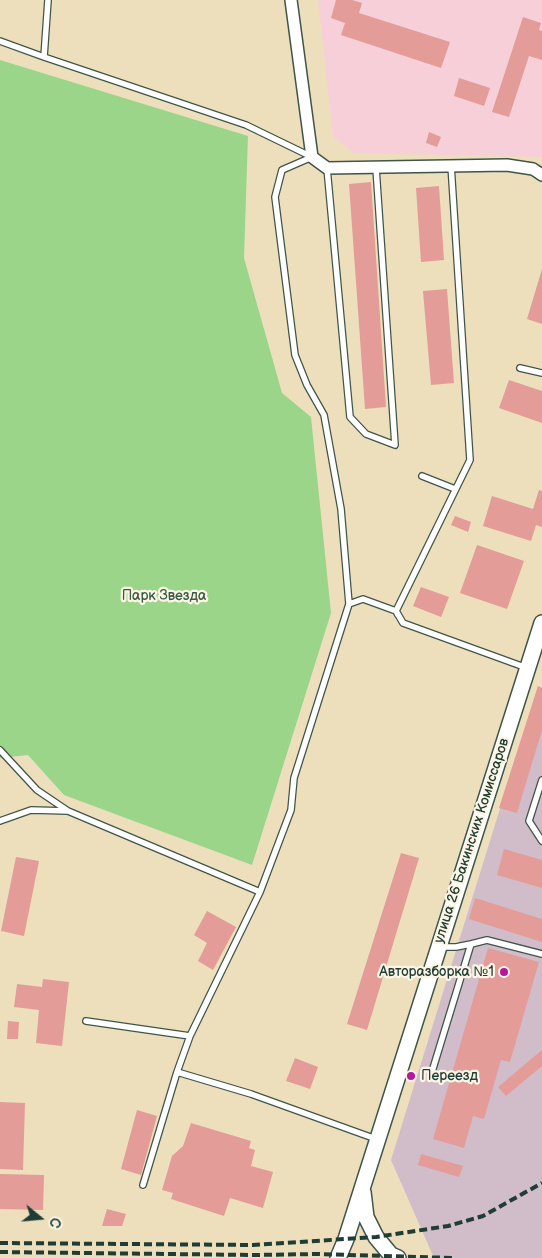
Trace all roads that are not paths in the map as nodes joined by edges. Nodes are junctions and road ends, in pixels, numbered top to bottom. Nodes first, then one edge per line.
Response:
1 (48, 0) edge
2 (291, 0) edge
3 (0, 42) edge
4 (44, 57) junction
5 (312, 157) junction
6 (451, 165) junction
7 (327, 168) junction
8 (376, 168) junction
9 (542, 175) edge
10 (520, 368) dead end
11 (542, 373) edge
12 (422, 476) dead end
13 (455, 489) junction
14 (349, 604) junction
15 (396, 612) junction
16 (542, 623) edge
17 (528, 668) junction
18 (0, 750) edge
19 (542, 780) edge
20 (68, 811) junction
21 (0, 821) edge
22 (542, 841) edge
23 (260, 892) junction
24 (471, 944) junction
25 (438, 947) junction
26 (542, 954) edge
27 (86, 1021) dead end
28 (190, 1036) junction
29 (177, 1072) junction
30 (431, 1075) dead end
31 (378, 1140) junction
32 (144, 1185) dead end
33 (362, 1187) junction
34 (338, 1258) edge
35 (398, 1258) edge

1 - 4 lane
2 - 5 street
3 - 4 lane
4 - 5 lane
5 - 7 street
5 - 14 lane
6 - 8 street
6 - 9 street
6 - 13 lane
7 - 8 street
7 - 8 lane
10 - 11 lane
12 - 13 lane
13 - 15 lane
14 - 15 lane
14 - 23 lane
15 - 17 lane
16 - 17 main road, улица 26 Бакинских Комиссаров
17 - 25 main road, улица 26 Бакинских Комиссаров
18 - 20 lane
19 - 22 lane
20 - 21 lane
20 - 23 lane
23 - 28 lane
24 - 25 lane
24 - 26 lane
24 - 30 lane
25 - 31 main road, улица 26 Бакинских Комиссаров
27 - 28 lane
28 - 29 lane
29 - 31 lane
29 - 32 lane
31 - 33 main road, улица 26 Бакинских Комиссаров
33 - 34 main road, улица 26 Бакинских Комиссаров
33 - 35 main road

